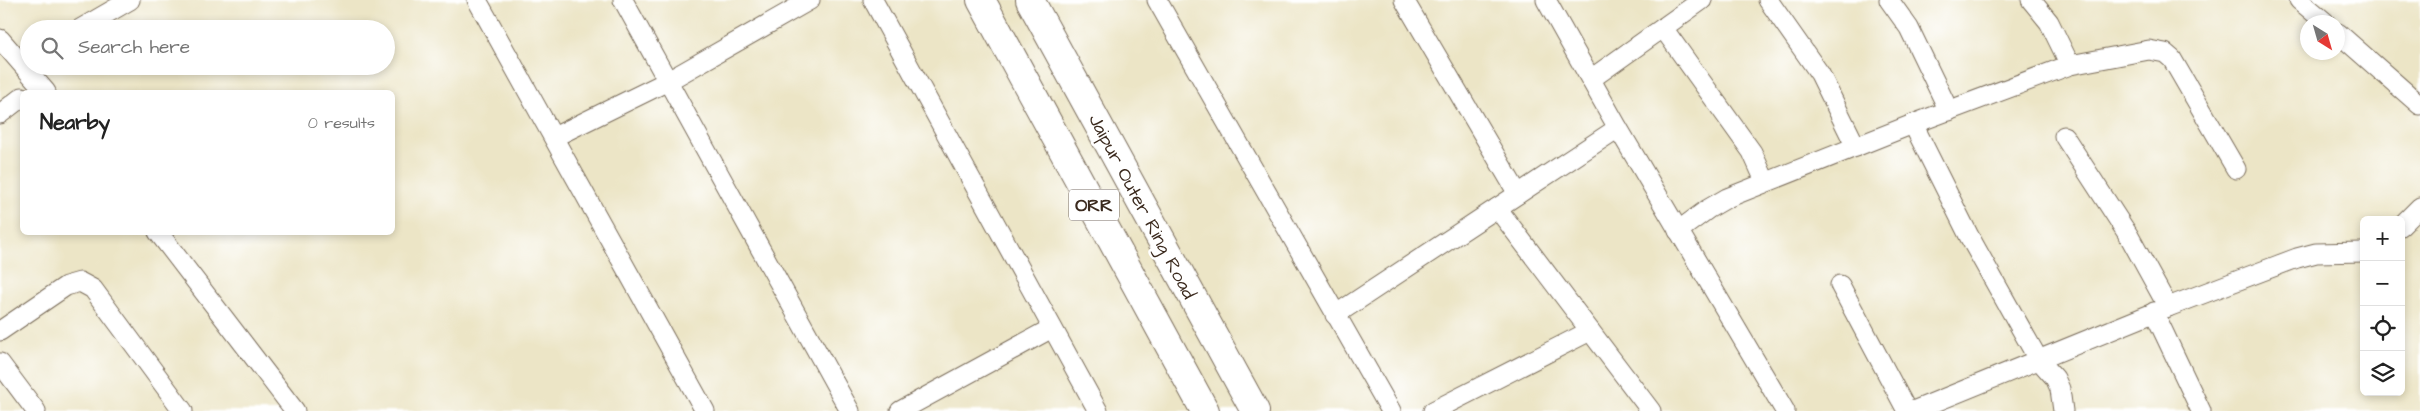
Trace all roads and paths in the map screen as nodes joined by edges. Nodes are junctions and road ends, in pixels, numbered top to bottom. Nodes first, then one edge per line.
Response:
1 (130, 0) edge
2 (477, 0) edge
3 (623, 0) edge
4 (810, 0) edge
5 (873, 0) edge
6 (981, 0) edge
7 (1030, 0) edge
8 (1157, 0) edge
9 (1404, 0) edge
10 (1546, 0) edge
11 (1702, 0) edge
12 (1768, 0) edge
13 (1889, 0) edge
14 (2031, 0) edge
15 (2299, 0) edge
16 (2317, 15) edge
17 (96, 20) edge
18 (1663, 28) junction
19 (0, 39) edge
20 (2345, 39) edge
21 (20, 59) edge
22 (2070, 65) junction
23 (31, 75) edge
24 (1590, 79) junction
25 (668, 81) junction
26 (38, 90) edge
27 (20, 99) edge
28 (2420, 104) edge
29 (1949, 111) junction
30 (0, 114) edge
31 (1913, 124) junction
32 (1618, 128) junction
33 (2064, 136) dead end
34 (554, 137) junction
35 (1856, 147) junction
36 (2236, 169) dead end
37 (1765, 181) junction
38 (1518, 194) junction
39 (2420, 207) edge
40 (1497, 208) junction
41 (2405, 222) edge
42 (1678, 231) junction
43 (160, 235) edge
44 (2360, 252) edge
45 (1840, 285) dead end
46 (2161, 310) junction
47 (1335, 315) junction
48 (1204, 319) junction
49 (1052, 328) junction
50 (0, 331) edge
51 (1590, 331) junction
52 (2038, 359) junction
53 (0, 362) edge
54 (36, 411) edge
55 (183, 411) edge
56 (294, 411) edge
57 (705, 411) edge
58 (850, 411) edge
59 (900, 411) edge
60 (1098, 411) edge
61 (1205, 411) edge
62 (1256, 411) edge
63 (1270, 411) edge
64 (1391, 411) edge
65 (1433, 411) edge
66 (1651, 411) edge
67 (1785, 411) edge
68 (1906, 411) edge
69 (1913, 411) edge
70 (2063, 411) edge
71 (2201, 411) edge

1 - 17 street
2 - 34 street
3 - 25 street
4 - 25 street
5 - 49 street
6 - 61 highway, ORR
7 - 48 highway, Jaipur Outer Ring Road / ORR
8 - 47 street
9 - 38 street
10 - 24 street
11 - 18 street
12 - 35 street
13 - 29 street
14 - 22 street
15 - 16 street
18 - 24 street
18 - 37 street
19 - 21 street
20 - 28 street
22 - 29 street
22 - 36 street
23 - 26 street
24 - 32 street
25 - 34 street
25 - 58 street
27 - 30 street
29 - 31 street
31 - 35 street
31 - 52 street
32 - 38 street
32 - 42 street
33 - 46 street
34 - 57 street
35 - 37 street
37 - 42 street
38 - 40 street
39 - 41 street
40 - 47 street
40 - 51 street
42 - 67 street
43 - 56 street
44 - 46 street
45 - 68 street
46 - 52 street
46 - 71 street
47 - 64 street
48 - 62 highway, Jaipur Outer Ring Road / ORR
48 - 63 highway
49 - 59 street
49 - 60 street
50 - 55 street
51 - 65 street
51 - 66 street
52 - 69 street
52 - 70 street
53 - 54 street

